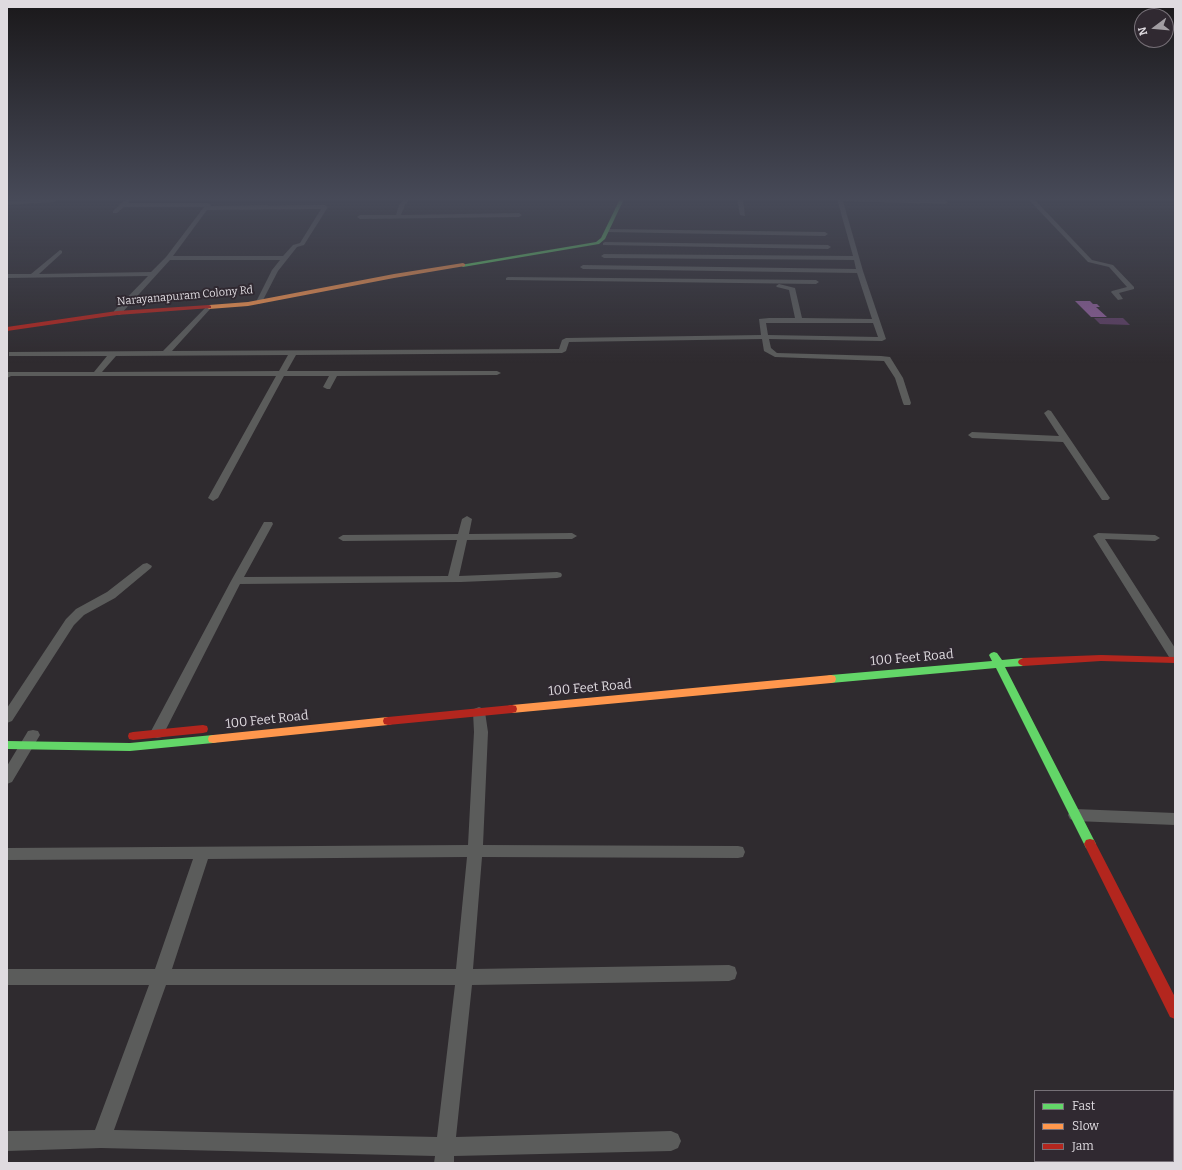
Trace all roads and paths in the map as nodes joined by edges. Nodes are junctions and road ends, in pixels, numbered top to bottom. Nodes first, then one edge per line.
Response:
1 (58, 254) edge
2 (171, 254) edge
3 (289, 254) edge
4 (537, 254) edge
5 (750, 254) edge
6 (855, 254) edge
7 (1083, 254) edge
8 (604, 256) joint
9 (751, 257) junction
10 (168, 258) junction
11 (205, 258) junction
12 (286, 258) junction
13 (856, 258) junction
14 (201, 267) dead end
15 (583, 267) dead end
16 (603, 267) junction
17 (753, 269) junction
18 (860, 271) junction
19 (154, 274) junction
20 (33, 275) junction
21 (8, 277) edge
22 (508, 279) dead end
23 (603, 279) junction
24 (756, 281) junction
25 (772, 281) junction
26 (816, 282) dead end
27 (603, 287) dead end
28 (1120, 299) dead end
29 (259, 302) junction
30 (209, 307) junction
31 (117, 313) junction
32 (799, 320) junction
33 (877, 321) junction
34 (7, 329) edge
35 (764, 337) junction
36 (114, 353) junction
37 (166, 353) junction
38 (293, 353) junction
39 (12, 354) dead end
40 (283, 373) junction
41 (334, 373) junction
42 (497, 373) dead end
43 (96, 374) junction
44 (7, 376) edge
45 (327, 387) dead end
46 (907, 403) dead end
47 (1048, 413) dead end
48 (972, 435) dead end
49 (1066, 439) junction
50 (213, 498) dead end
51 (1105, 498) dead end
52 (467, 519) dead end
53 (268, 524) dead end
54 (572, 536) dead end
55 (463, 537) junction
56 (343, 538) dead end
57 (1155, 538) dead end
58 (147, 566) dead end
59 (557, 575) dead end
60 (453, 579) junction
61 (236, 581) junction
62 (1174, 656) edge
63 (993, 658) junction
64 (907, 663) dead end
65 (549, 696) dead end
66 (479, 712) junction
67 (7, 718) edge
68 (212, 728) dead end
69 (158, 733) junction
70 (126, 736) dead end
71 (30, 737) junction
72 (7, 745) edge
73 (7, 778) edge
74 (1075, 815) junction
75 (1175, 819) edge
76 (475, 851) junction
77 (738, 852) dead end
78 (7, 854) edge
79 (202, 854) junction
80 (729, 973) dead end
81 (161, 976) junction
82 (7, 977) edge
83 (464, 977) junction
84 (1175, 1012) edge
85 (101, 1139) junction
86 (7, 1141) edge
87 (671, 1141) dead end
88 (445, 1155) edge

1 - 20 street
2 - 10 street
3 - 12 street
4 - 29 street, Narayanapuram Colony Rd
5 - 9 street
6 - 13 street
7 - 28 street
8 - 9 street
8 - 16 street
9 - 13 street
9 - 17 street
10 - 11 street
10 - 19 street
11 - 12 street
11 - 14 street
12 - 29 street
13 - 18 street
15 - 16 street
16 - 17 street
16 - 23 street
17 - 18 street
17 - 24 street
18 - 33 street
19 - 20 street
19 - 31 street
20 - 21 street
22 - 23 street
23 - 24 street
23 - 27 street
24 - 25 street
25 - 26 street
25 - 32 street
29 - 30 street, Narayanapuram Colony Rd
30 - 31 street, Narayanapuram Colony Rd
30 - 37 street
31 - 34 street, Narayanapuram Colony Rd
32 - 33 street
32 - 35 street
33 - 35 street
35 - 38 street
35 - 46 street
36 - 37 street
36 - 39 street
36 - 43 street
37 - 38 street
38 - 40 street
40 - 41 street
40 - 43 street
40 - 50 street
41 - 42 street
41 - 45 street
43 - 44 street
47 - 49 street
48 - 49 street
49 - 51 street
52 - 55 street
53 - 61 street
54 - 55 street
55 - 56 street
55 - 60 street
57 - 62 street
58 - 67 street
59 - 60 street
60 - 61 street
61 - 69 street
62 - 63 street, 100 Feet Road
63 - 66 street, 100 Feet Road
63 - 74 street
64 - 65 street, 100 Feet Road
66 - 71 street, 100 Feet Road
66 - 76 street
68 - 69 street, 100 Feet Road
69 - 70 street, 100 Feet Road
71 - 72 street, 100 Feet Road
71 - 73 street
74 - 75 street
74 - 84 street
76 - 77 street
76 - 79 street
76 - 83 street
78 - 79 street
79 - 81 street
80 - 83 street
81 - 82 street
81 - 83 street
81 - 85 street
83 - 88 street
85 - 86 street
85 - 88 street
87 - 88 street

